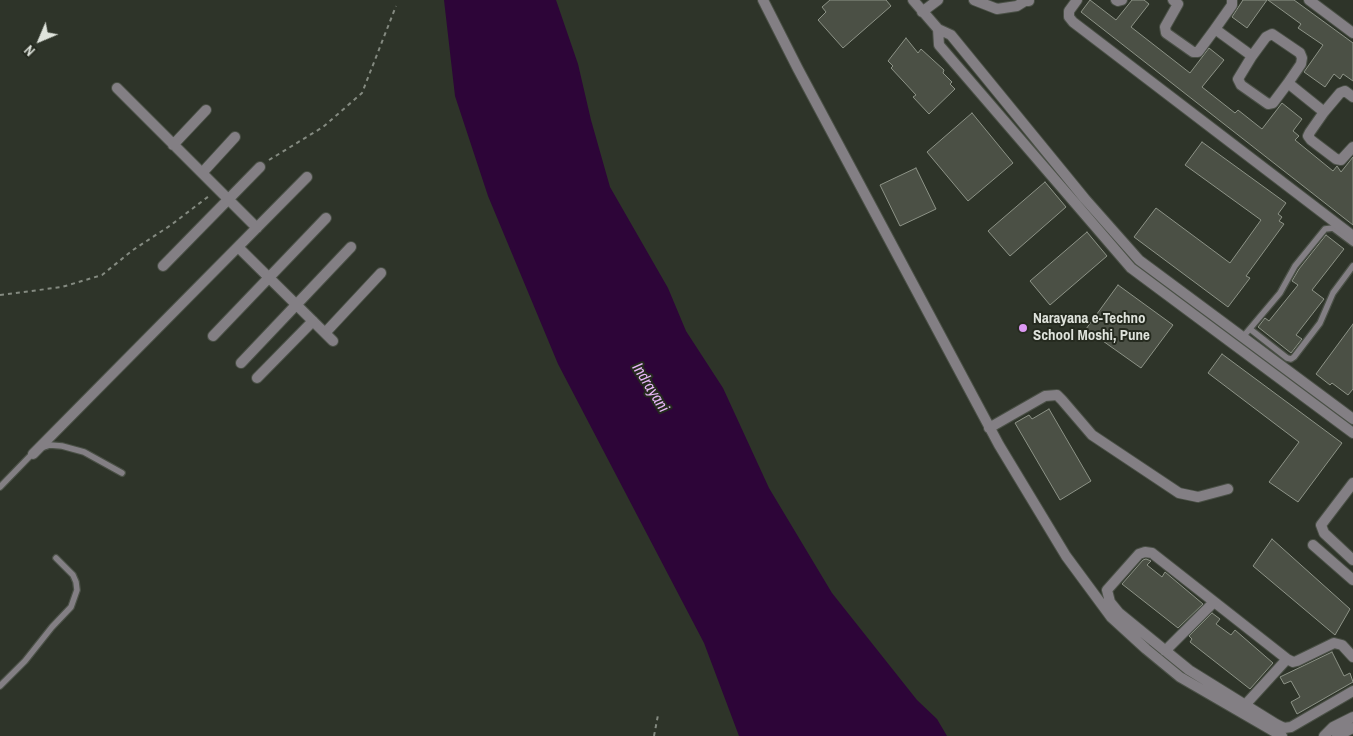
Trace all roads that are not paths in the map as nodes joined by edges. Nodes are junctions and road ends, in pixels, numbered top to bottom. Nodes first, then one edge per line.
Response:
1 (763, 0) edge
2 (912, 0) edge
3 (938, 0) edge
4 (974, 0) edge
5 (1077, 0) edge
6 (1116, 0) edge
7 (1122, 0) edge
8 (1232, 0) edge
9 (1308, 0) edge
10 (1029, 1) dead end
11 (1178, 1) edge
12 (922, 12) junction
13 (938, 29) junction
14 (1215, 30) junction
15 (1353, 33) edge
16 (1252, 56) junction
17 (1288, 84) junction
18 (117, 88) dead end
19 (998, 92) junction
20 (1353, 97) edge
21 (987, 101) junction
22 (206, 110) dead end
23 (1324, 112) junction
24 (235, 137) dead end
25 (174, 145) junction
26 (1353, 147) edge
27 (260, 167) dead end
28 (202, 173) junction
29 (308, 177) dead end
30 (228, 200) junction
31 (326, 218) dead end
32 (257, 228) junction
33 (1118, 236) junction
34 (1353, 236) edge
35 (1108, 242) junction
36 (1353, 243) edge
37 (238, 247) junction
38 (351, 247) dead end
39 (163, 266) dead end
40 (1353, 266) edge
41 (381, 273) dead end
42 (269, 278) junction
43 (297, 305) junction
44 (1206, 317) junction
45 (313, 321) junction
46 (1250, 330) junction
47 (325, 333) junction
48 (212, 336) dead end
49 (1242, 338) junction
50 (333, 341) dead end
51 (241, 363) dead end
52 (258, 378) dead end
53 (1353, 419) edge
54 (990, 428) junction
55 (1353, 433) edge
56 (33, 454) junction
57 (122, 473) dead end
58 (1353, 483) edge
59 (0, 487) edge
60 (1228, 489) dead end
61 (1313, 545) dead end
62 (56, 558) dead end
63 (1353, 560) edge
64 (1353, 580) edge
65 (1214, 602) junction
66 (1165, 651) junction
67 (1353, 657) edge
68 (1287, 659) junction
69 (0, 686) edge
70 (1353, 690) edge
71 (1245, 705) junction
72 (1353, 717) edge
73 (1353, 728) edge
74 (1282, 736) edge
75 (1331, 736) edge

1 - 54 street
2 - 12 street
3 - 12 street
4 - 10 street
5 - 34 street
6 - 7 street
8 - 14 street
9 - 15 street
11 - 14 street
12 - 13 street
13 - 19 street
13 - 21 street
14 - 16 street
16 - 17 street
16 - 17 street
17 - 23 street
18 - 25 street
19 - 21 street
19 - 33 street
20 - 23 street
21 - 35 street
22 - 25 street
23 - 26 street
24 - 28 street
25 - 28 street
27 - 30 street
28 - 30 street
29 - 32 street
30 - 32 street
30 - 39 street
31 - 42 street
32 - 37 street
33 - 35 street
33 - 44 street
35 - 44 street
36 - 46 lane
37 - 42 street
37 - 56 street
38 - 43 street
40 - 46 lane
41 - 47 street
42 - 43 street
42 - 48 street
43 - 45 street
43 - 51 street
44 - 49 street
44 - 55 street
45 - 47 street
45 - 52 street
46 - 49 lane
47 - 50 street
49 - 53 street
54 - 60 street
54 - 74 street
56 - 57 lane
56 - 59 lane
58 - 63 street
61 - 64 street
62 - 69 lane
65 - 66 street
65 - 66 street
65 - 68 street
66 - 71 street
67 - 68 street
68 - 71 street
70 - 71 street
72 - 75 street
73 - 75 street

